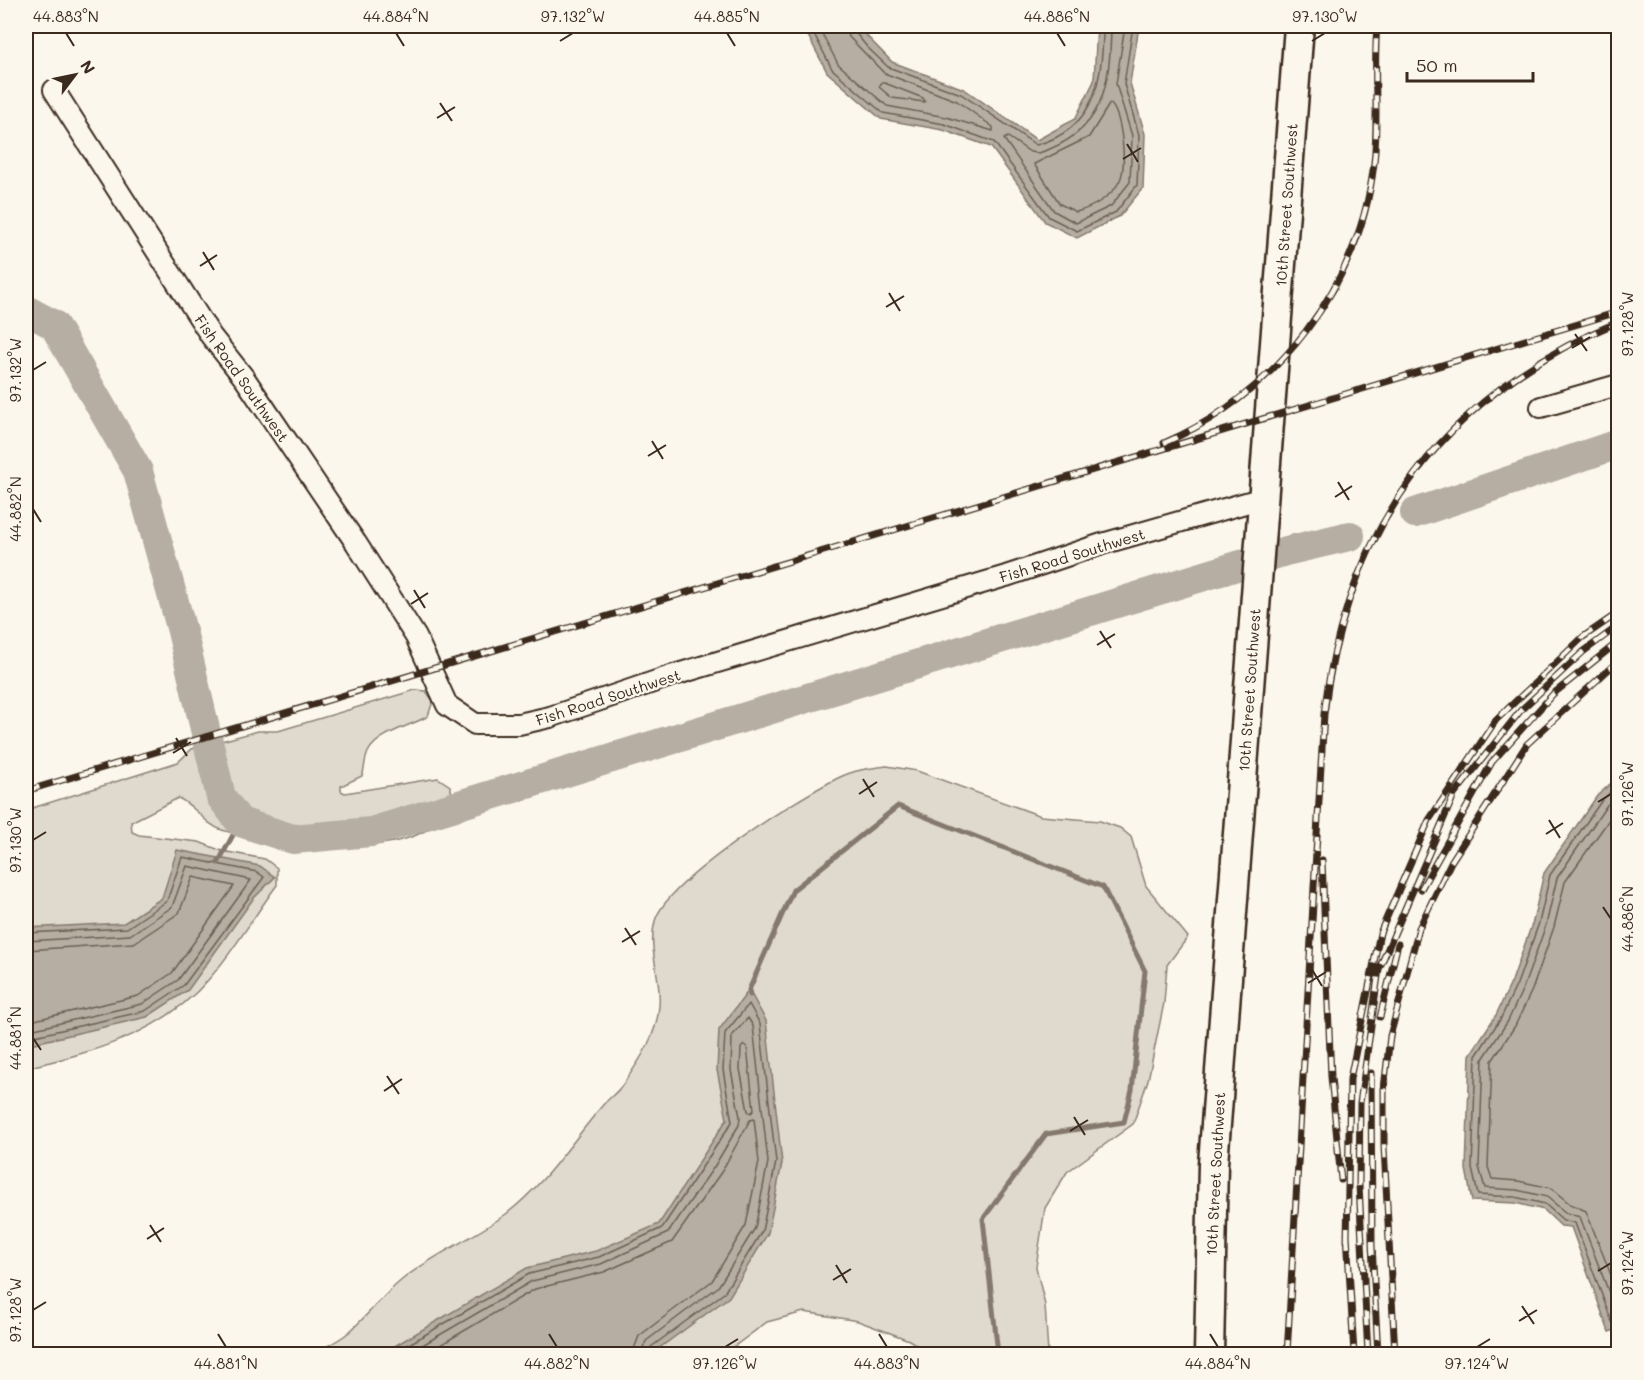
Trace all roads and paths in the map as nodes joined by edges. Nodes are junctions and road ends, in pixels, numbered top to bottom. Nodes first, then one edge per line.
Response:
1 (1299, 26) edge
2 (54, 90) dead end
3 (1618, 385) edge
4 (1541, 407) dead end
5 (1263, 498) junction
6 (1209, 1354) edge

1 - 5 main road, 10th Street Southwest
2 - 5 street, Fish Road Southwest
3 - 4 street
5 - 6 main road, 10th Street Southwest

